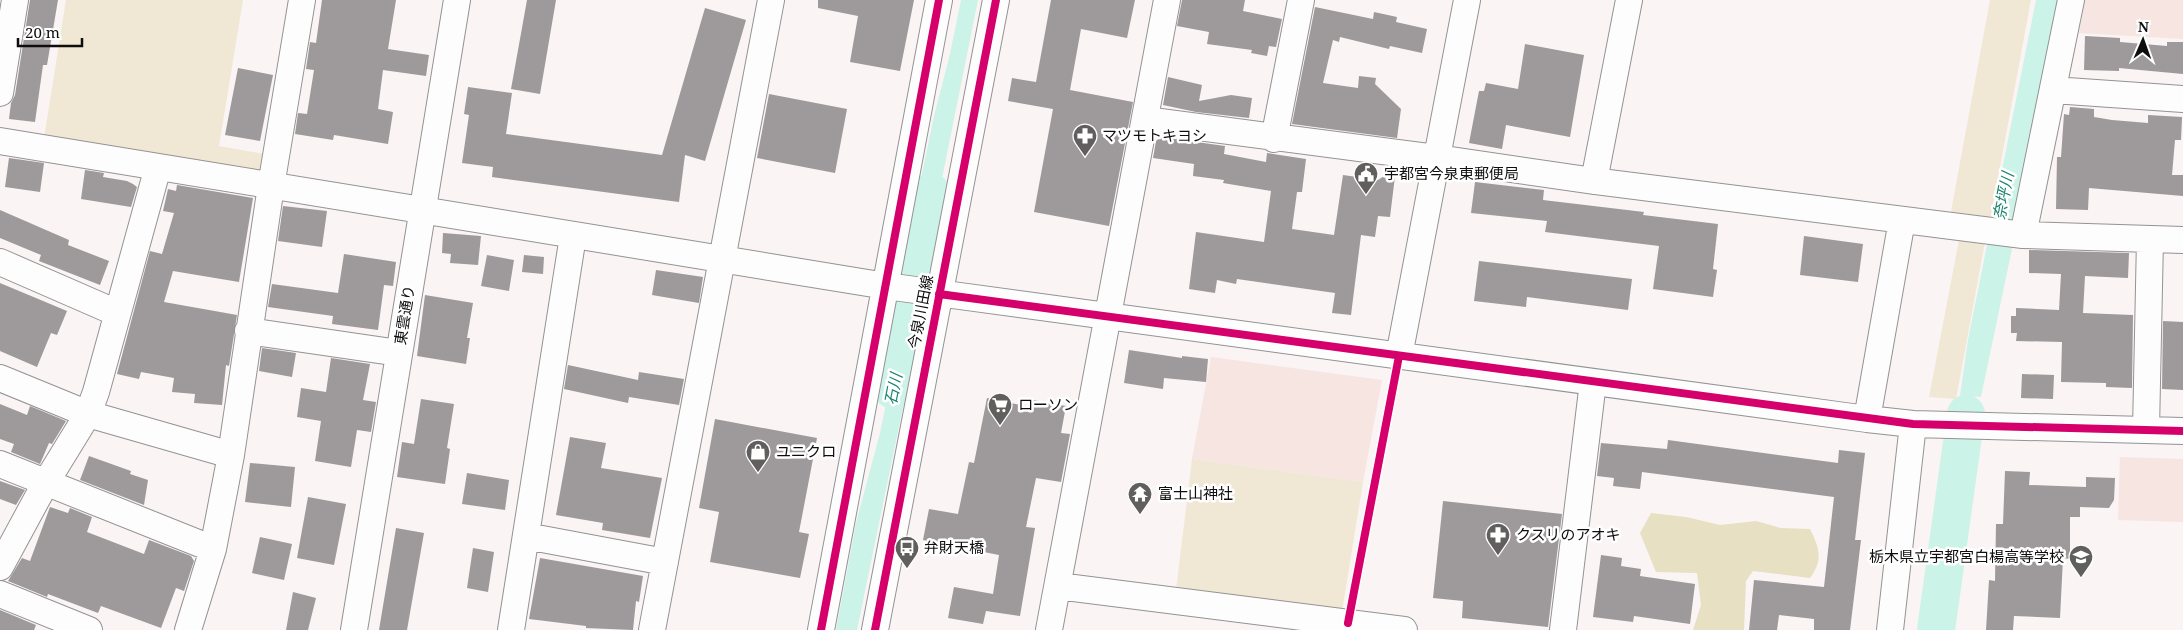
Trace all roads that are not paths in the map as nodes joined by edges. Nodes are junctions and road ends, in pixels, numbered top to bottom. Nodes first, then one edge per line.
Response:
1 (15, 0) edge
2 (302, 0) edge
3 (457, 0) edge
4 (771, 0) edge
5 (939, 0) edge
6 (996, 0) edge
7 (1167, 0) edge
8 (1301, 0) edge
9 (1467, 0) edge
10 (1629, 0) edge
11 (2071, 0) edge
12 (2053, 90) junction
13 (0, 94) edge
14 (2183, 99) edge
15 (1145, 120) junction
16 (1274, 138) junction
17 (0, 141) edge
18 (1436, 158) junction
19 (158, 167) junction
20 (1594, 182) junction
21 (271, 186) junction
22 (422, 211) junction
23 (1902, 220) junction
24 (2006, 233) junction
25 (573, 236) junction
26 (2150, 239) junction
27 (2183, 240) edge
28 (723, 260) junction
29 (0, 262) edge
30 (886, 286) junction
31 (939, 294) junction
32 (117, 313) junction
33 (1107, 317) junction
34 (248, 331) junction
35 (399, 353) junction
36 (1399, 356) junction
37 (0, 378) edge
38 (1593, 382) junction
39 (88, 414) junction
40 (1867, 419) junction
41 (1913, 424) junction
42 (2146, 430) junction
43 (2183, 431) edge
44 (231, 455) junction
45 (0, 464) edge
46 (46, 484) junction
47 (526, 536) junction
48 (213, 549) junction
49 (665, 562) junction
50 (0, 567) edge
51 (1058, 586) junction
52 (0, 594) edge
53 (1347, 626) edge
54 (89, 630) edge
55 (188, 630) edge
56 (354, 630) edge
57 (511, 630) edge
58 (652, 630) edge
59 (821, 630) edge
60 (875, 630) edge
61 (1050, 630) edge
62 (1404, 630) edge
63 (1563, 630) edge
64 (1890, 630) edge

1 - 13 street
2 - 21 street
3 - 22 street, 東雲通り
4 - 28 street
5 - 30 street
6 - 31 street, 今泉川田線
7 - 15 street
8 - 16 street
9 - 18 street
10 - 20 street
11 - 12 street
12 - 14 street
12 - 24 street
15 - 16 street
15 - 33 street
16 - 18 street
17 - 19 street
18 - 20 street
18 - 36 street
19 - 21 street
19 - 32 street
20 - 23 street
21 - 22 street
21 - 34 street
22 - 25 street
22 - 35 street, 東雲通り
23 - 24 street
23 - 40 street
24 - 26 street
25 - 28 street
25 - 47 street
26 - 27 street
26 - 42 street
28 - 30 street
28 - 49 street
29 - 32 street
30 - 31 street
30 - 59 street
31 - 33 street
31 - 60 street, 今泉川田線
32 - 39 street
33 - 36 street
33 - 51 street
34 - 35 street
34 - 44 street
35 - 56 street, 東雲通り
36 - 38 street
37 - 39 street
38 - 40 street
38 - 63 street
39 - 44 street
39 - 46 street
40 - 41 street
41 - 42 street
41 - 64 street
42 - 43 street
44 - 48 street
45 - 46 street
46 - 48 street
46 - 50 street
47 - 49 street
47 - 57 street
48 - 55 street
49 - 58 street
51 - 53 street
51 - 61 street
52 - 54 street
53 - 62 street

